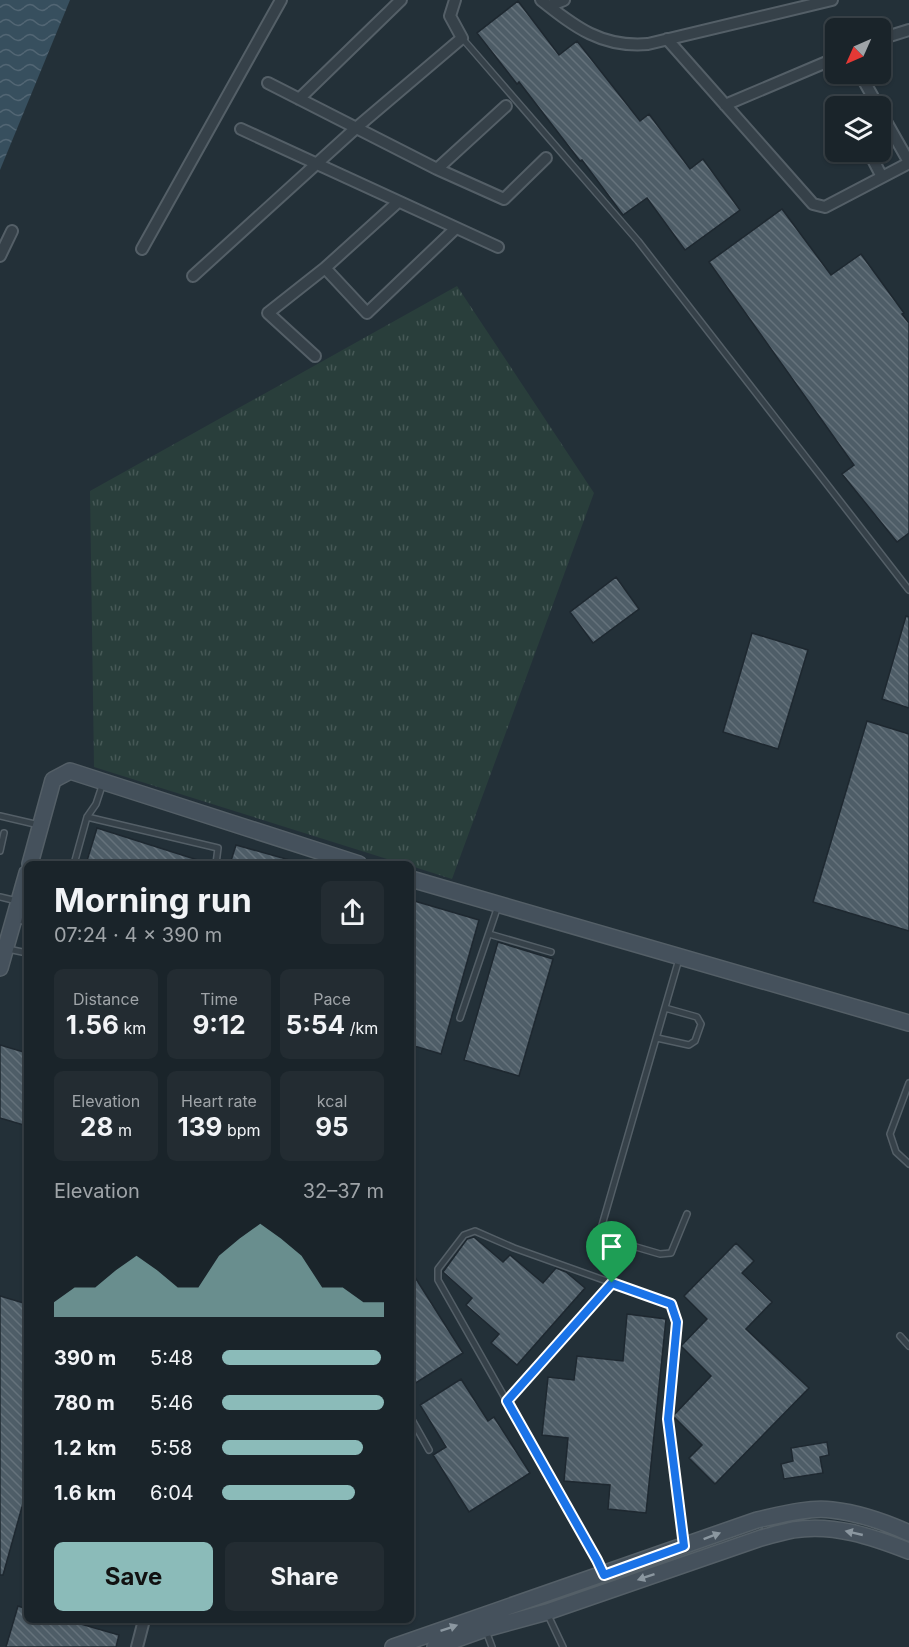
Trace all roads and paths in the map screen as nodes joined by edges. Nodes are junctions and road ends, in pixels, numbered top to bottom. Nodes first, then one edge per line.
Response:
1 (281, 0) edge
2 (401, 0) edge
3 (455, 0) edge
4 (564, 0) edge
5 (832, 0) edge
6 (545, 3) edge
7 (791, 4) edge
8 (909, 30) edge
9 (891, 36) edge
10 (462, 38) junction
11 (667, 39) junction
12 (825, 63) edge
13 (268, 83) dead end
14 (298, 99) junction
15 (725, 105) junction
16 (506, 106) dead end
17 (356, 128) junction
18 (241, 129) dead end
19 (891, 130) edge
20 (546, 158) dead end
21 (874, 162) edge
22 (909, 162) edge
23 (317, 164) junction
24 (437, 169) junction
25 (882, 177) junction
26 (398, 202) junction
27 (455, 229) junction
28 (12, 231) dead end
29 (498, 247) dead end
30 (142, 249) dead end
31 (0, 256) edge
32 (325, 268) junction
33 (193, 276) dead end
34 (315, 356) dead end
35 (909, 590) edge
36 (103, 782) junction
37 (0, 816) edge
38 (87, 817) junction
39 (41, 825) junction
40 (4, 833) dead end
41 (0, 851) edge
42 (31, 861) edge
43 (75, 861) edge
44 (216, 861) edge
45 (350, 861) edge
46 (414, 880) edge
47 (24, 884) edge
48 (0, 897) edge
49 (19, 902) junction
50 (498, 904) junction
51 (20, 920) edge
52 (489, 934) junction
53 (6, 948) junction
54 (24, 952) edge
55 (551, 952) dead end
56 (680, 957) junction
57 (0, 968) edge
58 (665, 1008) junction
59 (460, 1018) dead end
60 (909, 1023) edge
61 (657, 1038) junction
62 (909, 1083) edge
63 (909, 1164) edge
64 (687, 1214) dead end
65 (612, 1283) junction
66 (900, 1336) dead end
67 (909, 1346) edge
68 (507, 1401) junction
69 (414, 1423) edge
70 (429, 1450) dead end
71 (757, 1520) junction
72 (909, 1533) edge
73 (761, 1538) junction
74 (684, 1546) junction
75 (909, 1551) edge
76 (604, 1575) junction
77 (547, 1612) junction
78 (143, 1623) edge
79 (485, 1629) junction
80 (137, 1647) edge
81 (393, 1647) edge
82 (435, 1647) edge
83 (492, 1647) edge
84 (563, 1647) edge

1 - 30 street
2 - 14 street
3 - 10 street
4 - 6 street
5 - 7 street
6 - 11 street
7 - 11 street
8 - 9 street
10 - 17 street
10 - 35 lane
11 - 15 street
12 - 15 street
13 - 14 street
14 - 17 street
15 - 25 street
16 - 24 street
17 - 23 street
17 - 24 street
18 - 23 street
19 - 22 street
20 - 24 street
21 - 25 street
22 - 25 street
23 - 26 street
23 - 33 street
26 - 27 street
26 - 32 street
27 - 29 street
27 - 32 street
28 - 31 street
32 - 34 street
36 - 38 lane
36 - 39 main road
36 - 45 main road
37 - 39 lane
38 - 43 lane
38 - 44 lane
39 - 42 main road
40 - 41 lane
46 - 50 main road
47 - 49 main road
48 - 49 lane
49 - 51 main road
50 - 52 lane
50 - 56 main road
51 - 53 main road
52 - 55 lane
52 - 59 lane
53 - 54 lane
53 - 57 main road
56 - 58 lane
56 - 60 main road
58 - 61 lane
58 - 61 lane
61 - 64 lane
62 - 63 lane
65 - 68 lane
65 - 68 lane
65 - 74 lane
66 - 67 lane
68 - 76 lane
69 - 70 lane
71 - 72 main road
71 - 73 main road
74 -> 71 main road
75 -> 73 main road
73 -> 77 main road
74 - 76 main road
81 -> 76 main road
77 - 79 main road
77 - 84 lane
78 - 80 street
79 - 82 main road
79 - 83 lane

